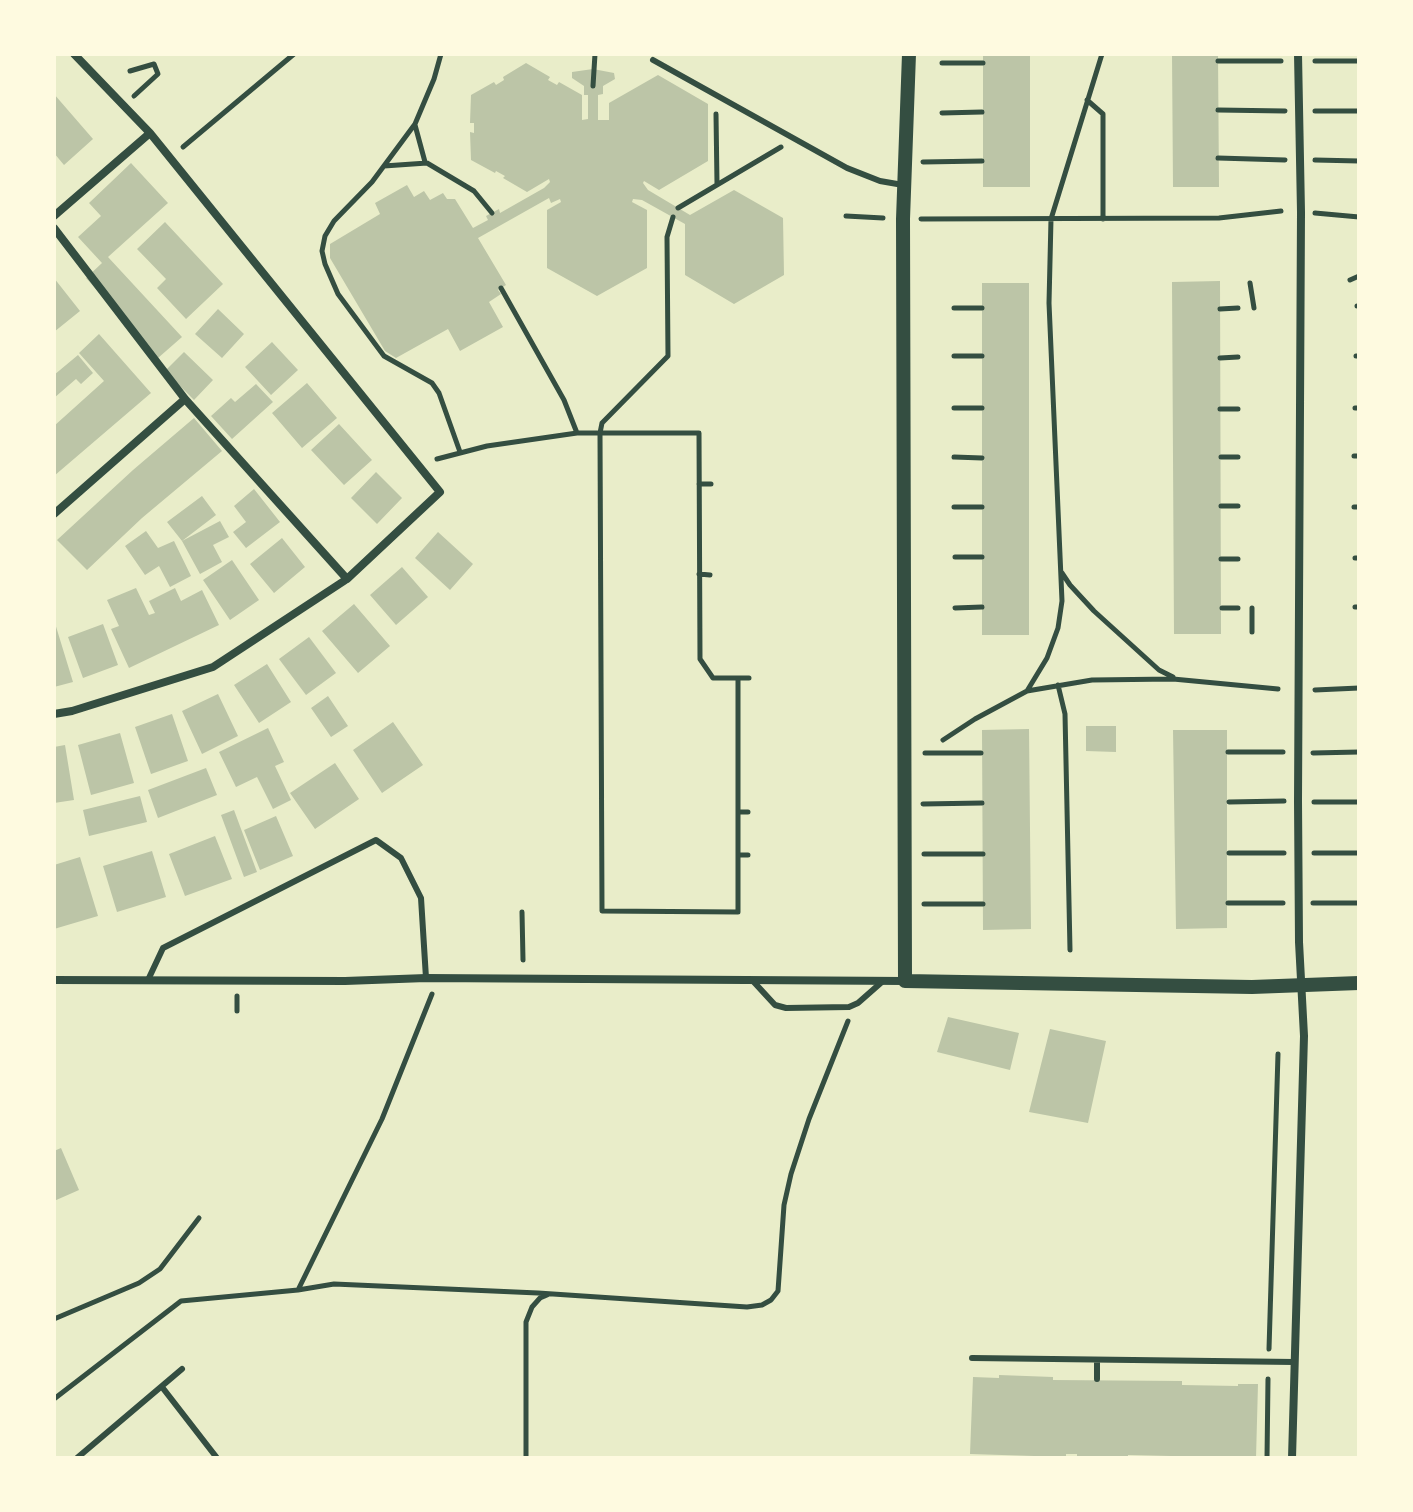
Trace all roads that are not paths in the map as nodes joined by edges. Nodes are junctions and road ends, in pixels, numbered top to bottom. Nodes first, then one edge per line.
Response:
1 (74, 54) edge
2 (899, 54) edge
3 (909, 54) edge
4 (1298, 54) edge
5 (653, 60) dead end
6 (908, 94) junction
7 (150, 133) junction
8 (905, 186) junction
9 (54, 216) edge
10 (54, 228) edge
11 (185, 399) junction
12 (54, 514) edge
13 (347, 579) junction
14 (54, 714) edge
15 (426, 978) junction
16 (54, 980) edge
17 (148, 980) junction
18 (752, 980) junction
19 (883, 981) junction
20 (905, 981) junction
21 (1359, 983) edge
22 (1301, 984) junction
23 (972, 1358) dead end
24 (1097, 1360) junction
25 (1294, 1362) junction
26 (182, 1369) dead end
27 (1097, 1379) dead end
28 (162, 1387) junction
29 (77, 1458) edge
30 (217, 1458) edge
31 (1292, 1458) edge

1 - 7 street
2 - 6 street
3 - 6 street
4 - 22 street
5 - 8 lane
6 - 8 street
7 - 9 street
7 - 13 street
8 - 20 street
10 - 11 street
11 - 12 street
11 - 13 street
13 - 14 street
15 - 17 street
15 - 17 lane
15 - 18 street
16 - 17 street
18 - 19 street
18 - 19 lane
19 - 20 street
20 - 22 street
21 - 22 street
22 - 25 street
23 - 24 lane
24 - 25 lane
24 - 27 lane
25 - 31 street
26 - 28 lane
28 - 29 lane
28 - 30 lane

